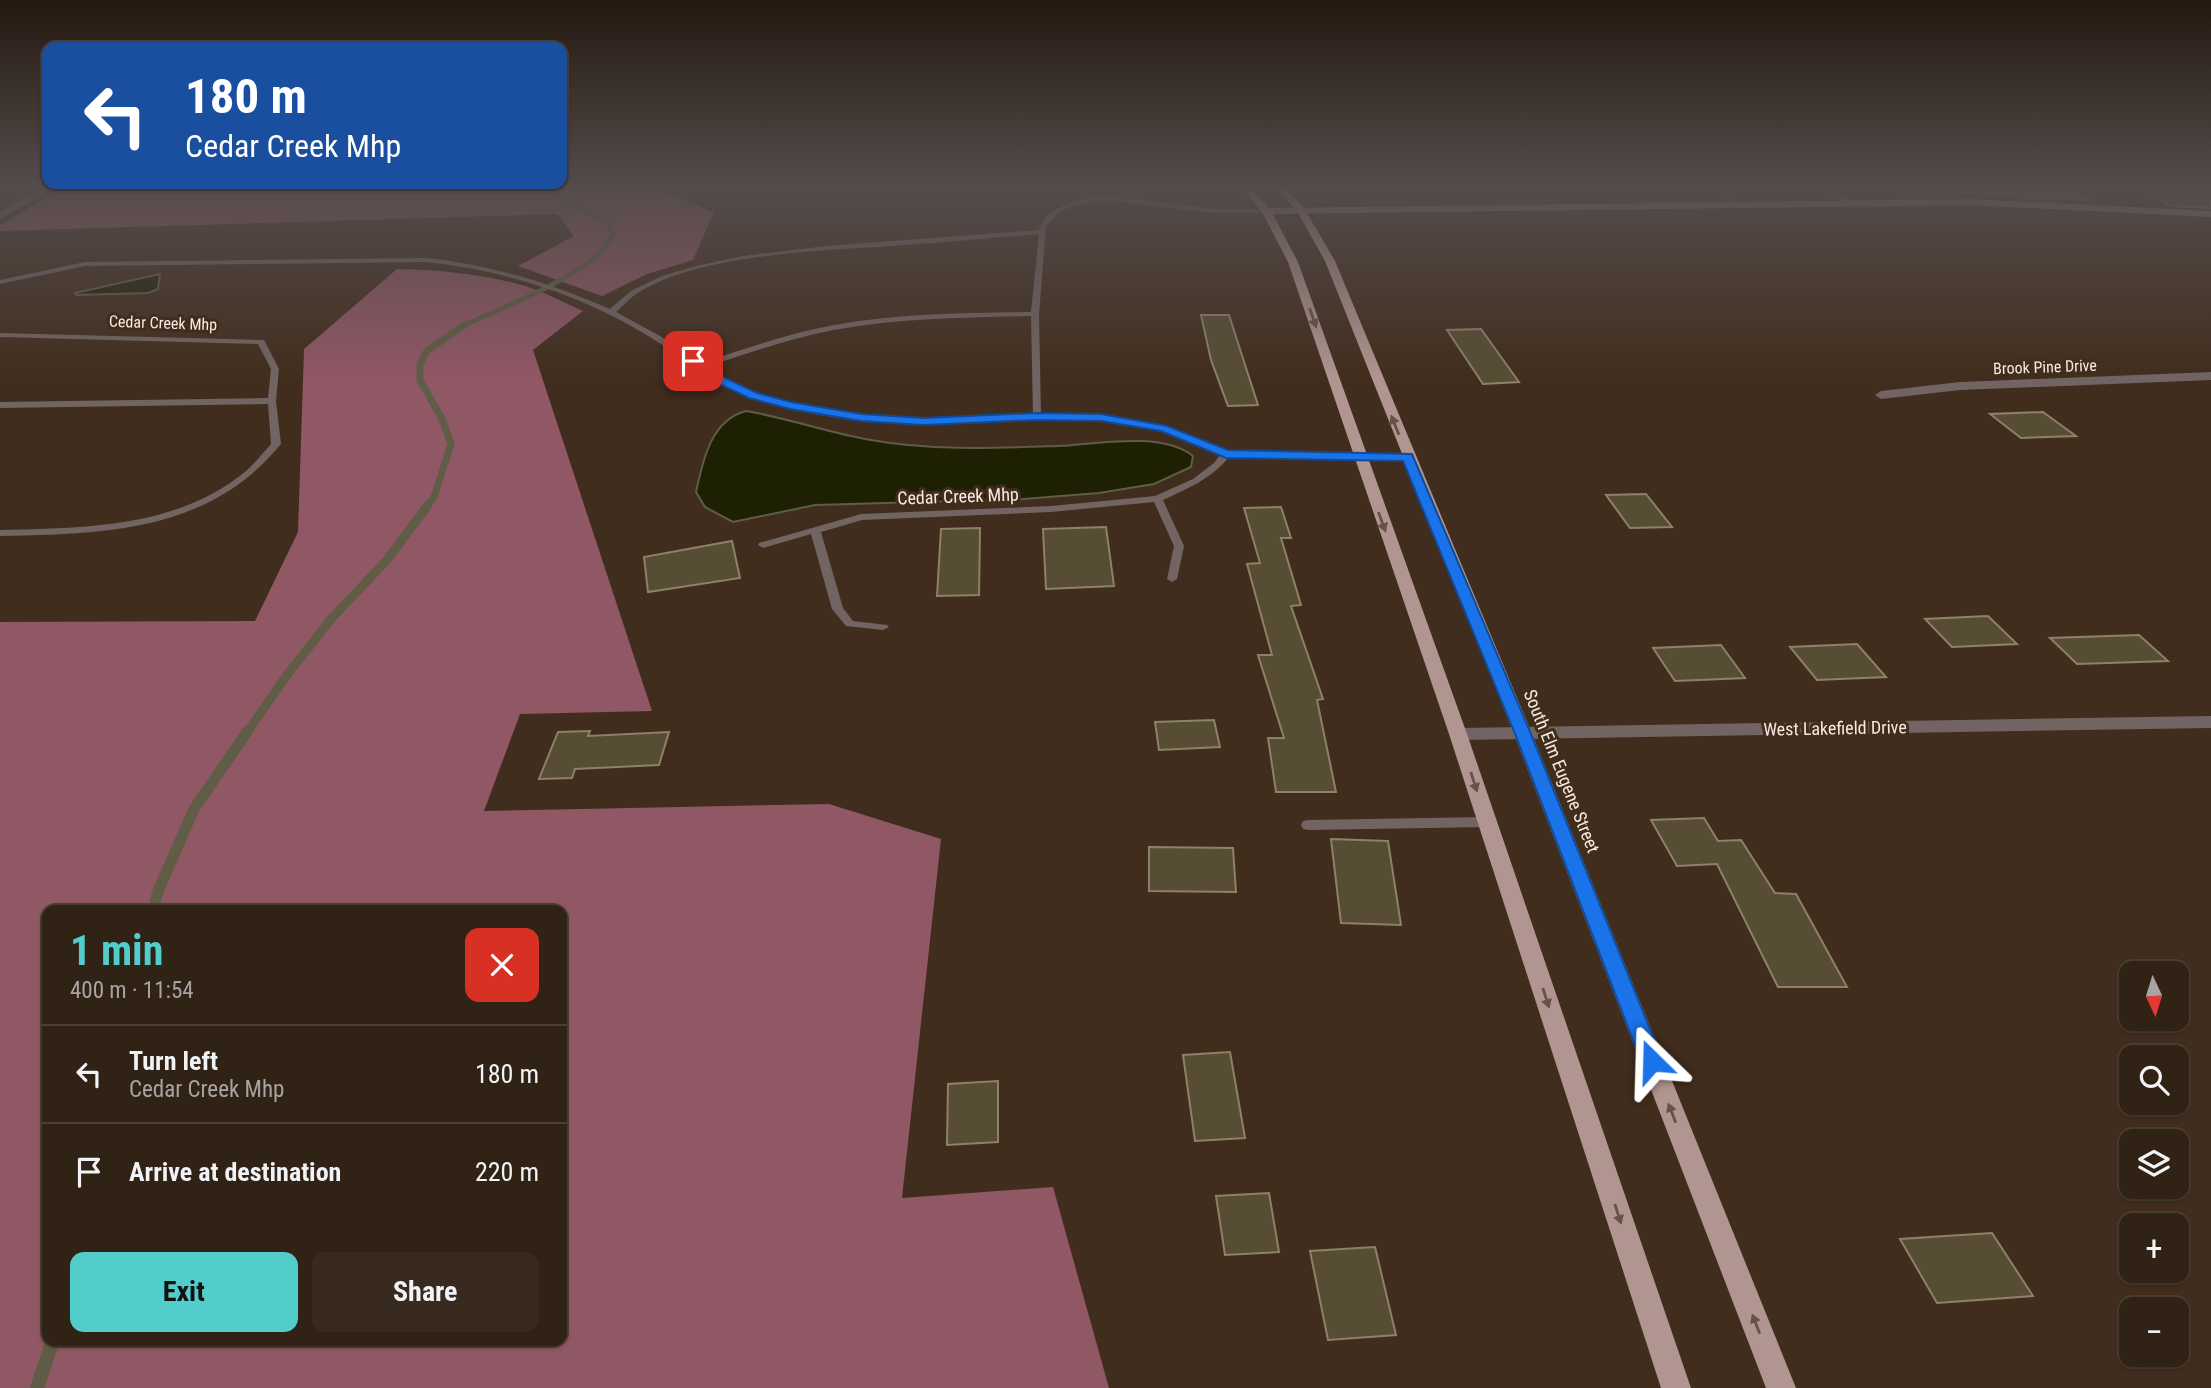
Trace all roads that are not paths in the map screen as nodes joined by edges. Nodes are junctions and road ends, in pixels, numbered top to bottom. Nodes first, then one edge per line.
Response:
1 (810, 250) edge
2 (1041, 250) edge
3 (1287, 250) edge
4 (1324, 250) edge
5 (0, 282) edge
6 (611, 312) junction
7 (1035, 314) junction
8 (0, 335) edge
9 (701, 366) junction
10 (2211, 376) edge
11 (1881, 395) dead end
12 (272, 401) junction
13 (0, 405) edge
14 (1037, 416) junction
15 (1226, 454) junction
16 (1359, 457) junction
17 (1408, 457) junction
18 (1157, 499) junction
19 (815, 530) junction
20 (0, 533) edge
21 (763, 545) dead end
22 (1172, 579) dead end
23 (883, 627) dead end
24 (2211, 722) edge
25 (1458, 734) junction
26 (1523, 734) junction
27 (1487, 822) junction
28 (1308, 825) dead end
29 (1676, 1388) edge
30 (1781, 1388) edge

1 - 6 lane
2 - 7 lane
3 -> 16 main road
17 -> 4 main road, South Elm Eugene Street
5 - 6 lane
6 - 9 lane
7 - 9 lane
7 - 14 lane
8 - 12 lane, Cedar Creek Mhp
9 - 14 lane
10 - 11 street, Brook Pine Drive
12 - 13 lane
12 - 20 lane, Cedar Creek Mhp
14 - 15 lane
15 - 16 lane
15 - 18 lane, Cedar Creek Mhp
16 - 17 lane
16 -> 25 main road
17 - 26 main road, South Elm Eugene Street
18 - 19 lane, Cedar Creek Mhp
18 - 22 lane
19 - 21 lane, Cedar Creek Mhp
19 - 23 lane
24 - 26 street, West Lakefield Drive
25 - 26 street, West Lakefield Drive
25 -> 27 main road
30 -> 26 main road, South Elm Eugene Street
27 - 28 lane
27 -> 29 main road

